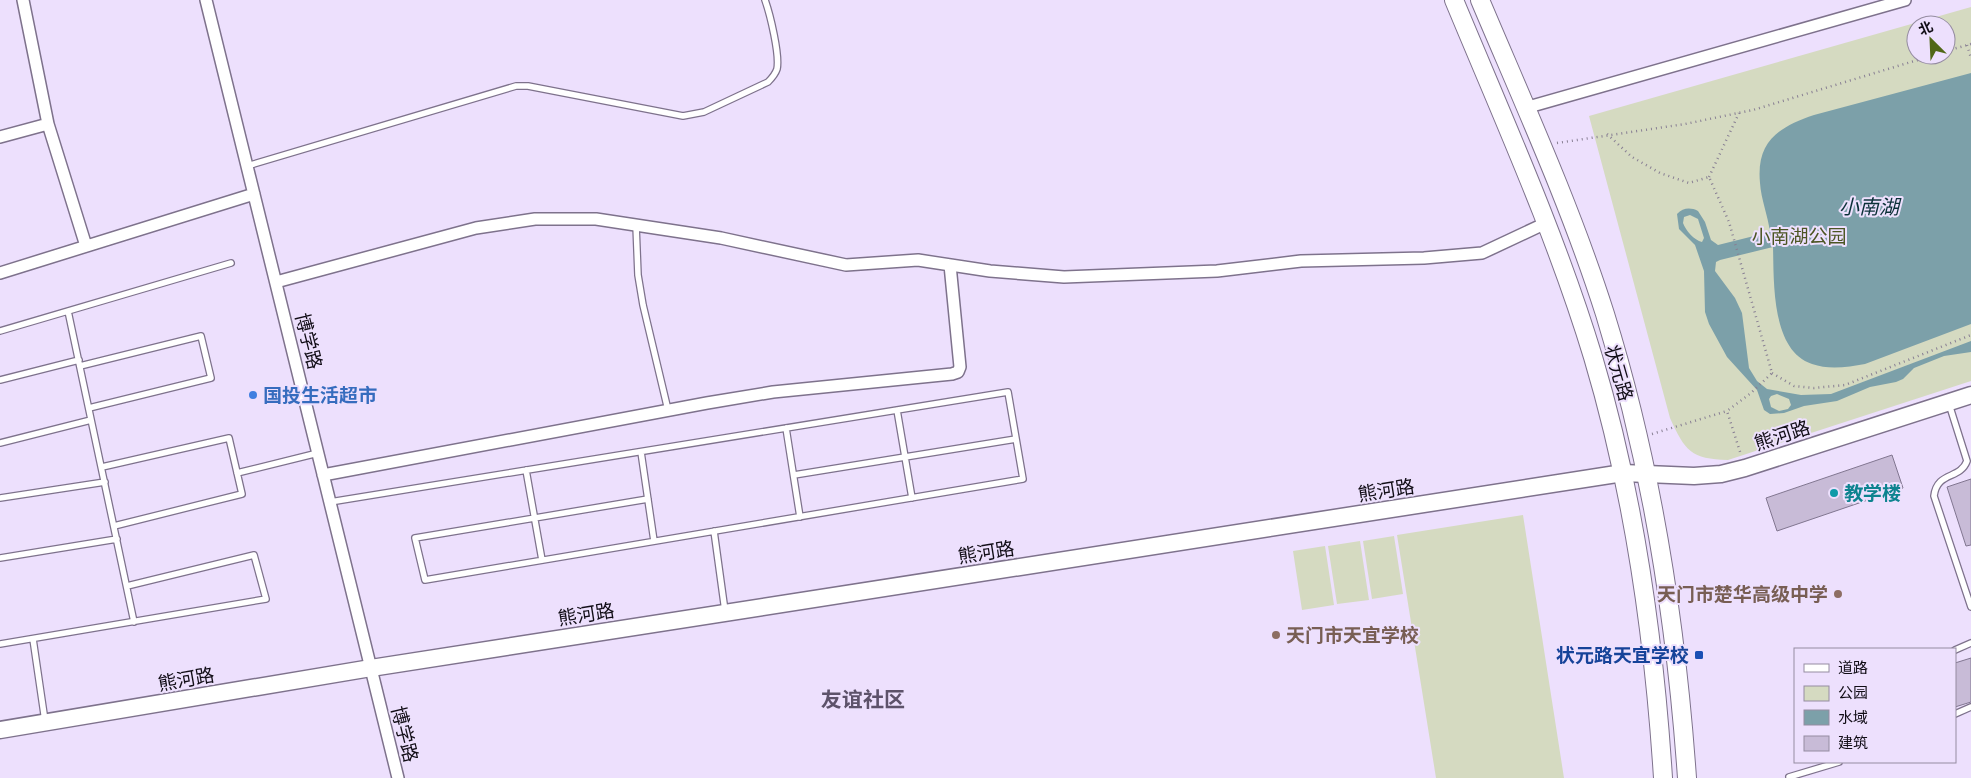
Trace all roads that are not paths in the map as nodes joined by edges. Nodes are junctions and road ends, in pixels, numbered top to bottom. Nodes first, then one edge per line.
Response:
1 (23, 0) edge
2 (206, 0) edge
3 (765, 0) edge
4 (1454, 0) edge
5 (1480, 0) edge
6 (1905, 0) edge
7 (1526, 108) junction
8 (48, 124) junction
9 (0, 137) edge
10 (247, 166) junction
11 (254, 194) junction
12 (1546, 223) junction
13 (636, 225) junction
14 (86, 246) junction
15 (231, 262) dead end
16 (950, 265) junction
17 (0, 273) edge
18 (276, 282) junction
19 (68, 311) junction
20 (0, 331) edge
21 (79, 363) junction
22 (0, 380) edge
23 (1971, 395) edge
24 (1948, 402) junction
25 (89, 408) junction
26 (668, 410) junction
27 (898, 410) junction
28 (92, 420) junction
29 (786, 428) junction
30 (1016, 440) junction
31 (1971, 443) edge
32 (0, 444) edge
33 (1963, 446) junction
34 (641, 452) junction
35 (318, 453) junction
36 (906, 457) junction
37 (102, 467) junction
38 (526, 470) junction
39 (237, 473) junction
40 (1623, 473) junction
41 (1646, 473) junction
42 (323, 474) junction
43 (794, 475) junction
44 (105, 482) junction
45 (0, 498) edge
46 (912, 498) junction
47 (648, 499) junction
48 (330, 502) junction
49 (800, 517) junction
50 (535, 518) junction
51 (114, 526) junction
52 (714, 531) junction
53 (117, 539) junction
54 (654, 541) junction
55 (0, 558) edge
56 (542, 560) junction
57 (127, 586) junction
58 (1971, 607) edge
59 (726, 612) junction
60 (134, 622) junction
61 (33, 639) junction
62 (1971, 643) edge
63 (0, 644) edge
64 (1956, 650) edge
65 (371, 668) junction
66 (1971, 707) edge
67 (1956, 714) edge
68 (45, 723) junction
69 (0, 730) edge
70 (1836, 763) edge
71 (1789, 777) edge
72 (398, 778) edge
73 (1662, 778) edge
74 (1688, 778) edge

1 - 8 street
2 - 10 street, 博学路
3 - 10 lane
4 - 12 main road, 状元路
5 - 7 main road, 状元路
6 - 7 street
7 - 41 main road, 状元路
8 - 9 street
8 - 14 street
10 - 11 street, 博学路
11 - 14 street
11 - 18 street, 博学路
12 - 16 street
12 - 40 main road, 状元路
13 - 16 street
13 - 18 street
13 - 26 lane
14 - 17 street
15 - 19 lane
16 - 26 street
18 - 35 street, 博学路
19 - 20 lane
19 - 21 lane
21 - 22 lane
21 - 25 lane
21 - 25 lane
23 - 24 street, 熊河路
24 - 33 lane
24 - 41 street, 熊河路
25 - 28 lane
26 - 42 street
27 - 29 lane
27 - 30 lane
27 - 36 lane
28 - 32 lane
28 - 37 lane
29 - 34 lane
29 - 43 lane
30 - 36 lane
30 - 46 lane
31 - 33 lane
33 - 58 lane
34 - 38 lane
34 - 47 lane
35 - 39 lane
35 - 42 street, 博学路
36 - 43 lane
36 - 46 lane
37 - 39 lane
37 - 44 lane
38 - 48 lane
38 - 50 lane
39 - 51 lane
40 - 41 street, 熊河路
40 - 59 street, 熊河路
40 - 73 main road, 状元路
41 - 74 main road, 状元路
42 - 48 street, 博学路
43 - 49 lane
44 - 45 lane
44 - 51 lane
46 - 49 lane
47 - 50 lane
47 - 54 lane
48 - 65 street, 博学路
49 - 52 lane
50 - 56 lane
50 - 56 lane
51 - 53 lane
52 - 54 lane
52 - 59 lane
53 - 55 lane
53 - 57 lane
54 - 56 lane
57 - 60 lane
57 - 60 lane
59 - 65 street, 熊河路
60 - 61 lane
61 - 63 lane
61 - 68 lane
62 - 64 lane
65 - 68 street, 熊河路
65 - 72 street, 博学路
66 - 67 lane
68 - 69 street, 熊河路
70 - 71 lane

